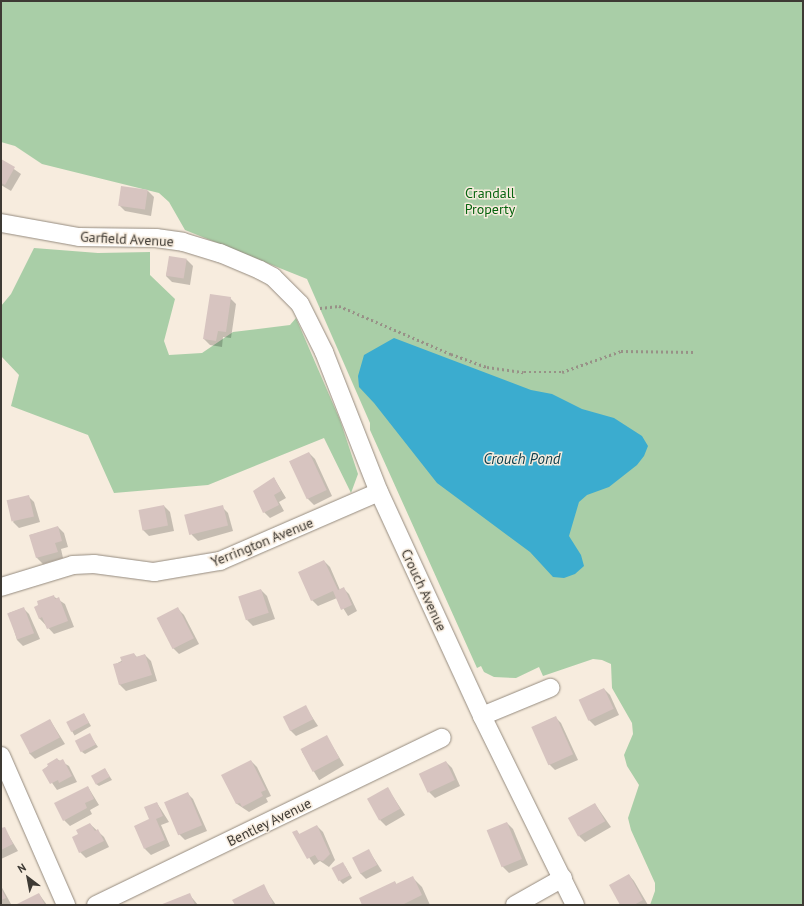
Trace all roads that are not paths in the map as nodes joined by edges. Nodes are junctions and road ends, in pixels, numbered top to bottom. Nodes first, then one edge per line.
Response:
1 (1, 223) edge
2 (273, 277) joint
3 (379, 492) junction
4 (1, 587) edge
5 (550, 688) dead end
6 (482, 716) junction
7 (442, 738) dead end
8 (1, 756) edge
9 (563, 878) junction
10 (66, 905) edge
11 (96, 905) edge
12 (515, 905) edge
13 (576, 905) edge

1 - 2 street, Garfield Avenue
2 - 3 street, Crouch Avenue
3 - 4 street, Yerrington Avenue
3 - 6 street, Crouch Avenue
5 - 6 street
6 - 9 street, Crouch Avenue
7 - 11 street, Bentley Avenue
8 - 10 street
9 - 12 street
9 - 13 street, Crouch Avenue

